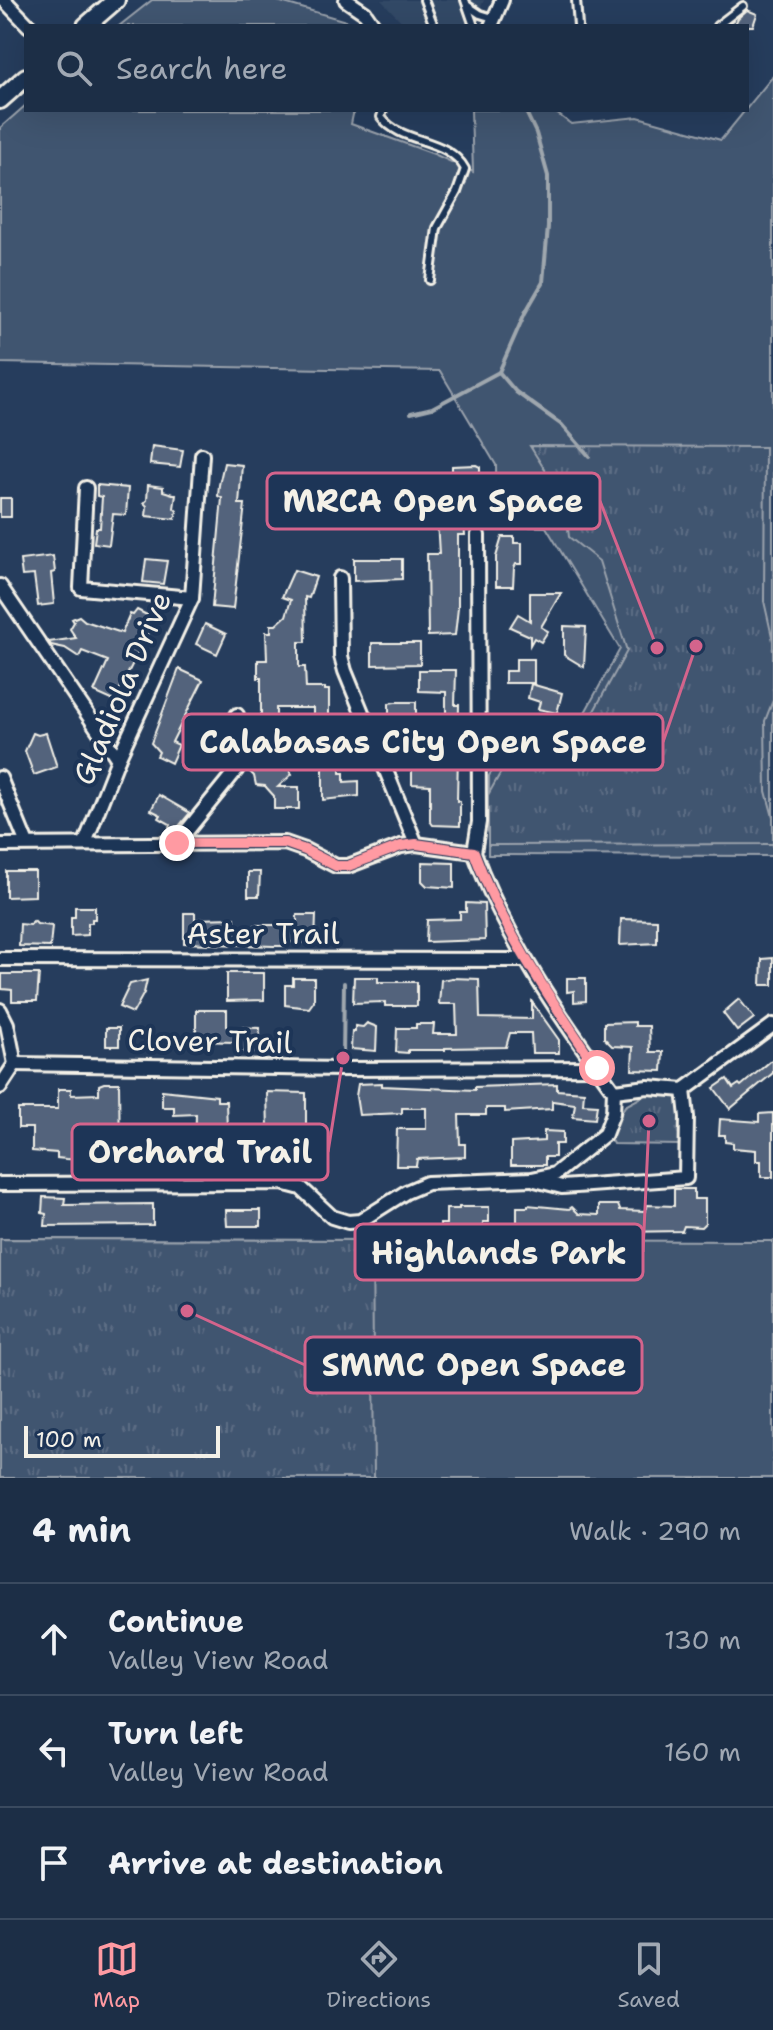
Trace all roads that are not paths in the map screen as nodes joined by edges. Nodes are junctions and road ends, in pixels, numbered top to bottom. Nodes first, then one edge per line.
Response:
1 (4, 0) edge
2 (116, 0) edge
3 (346, 0) edge
4 (424, 0) edge
5 (502, 0) edge
6 (576, 0) edge
7 (466, 3) edge
8 (743, 6) dead end
9 (492, 22) edge
10 (27, 24) edge
11 (88, 24) edge
12 (373, 24) edge
13 (433, 24) edge
14 (473, 24) edge
15 (578, 24) edge
16 (720, 24) edge
17 (24, 79) edge
18 (0, 100) edge
19 (382, 112) edge
20 (430, 280) dead end
21 (202, 455) dead end
22 (86, 488) dead end
23 (478, 535) dead end
24 (340, 578) dead end
25 (0, 586) edge
26 (192, 598) junction
27 (237, 715) dead end
28 (118, 759) junction
29 (0, 778) edge
30 (85, 843) junction
31 (177, 843) junction
32 (27, 844) junction
33 (416, 844) junction
34 (0, 845) edge
35 (474, 852) junction
36 (0, 959) edge
37 (525, 960) junction
38 (0, 1010) edge
39 (773, 1025) edge
40 (15, 1064) junction
41 (597, 1068) junction
42 (0, 1087) edge
43 (684, 1090) junction
44 (614, 1091) junction
45 (532, 1179) junction
46 (0, 1184) edge

1 - 10 street
2 - 11 main road
3 - 12 street
4 - 13 lane
5 - 9 street
6 - 15 lane
7 - 9 lane
7 - 14 lane
8 - 16 lane
17 - 18 main road
19 - 20 lane
21 - 26 street, Gladiola Drive
22 - 26 street
23 - 35 street
24 - 33 street
25 - 28 street
26 - 28 street, Gladiola Drive
27 - 31 street
28 - 30 street, Gladiola Drive
29 - 32 street
30 - 31 street
30 - 32 street
31 - 33 street
32 - 34 street
33 - 35 street
35 - 37 street
36 - 37 street, Aster Trail
37 - 41 street
38 - 40 street
39 - 43 street
40 - 41 street, Clover Trail
40 - 42 street
41 - 44 street
43 - 44 street
43 - 45 street
44 - 45 street
45 - 46 street

